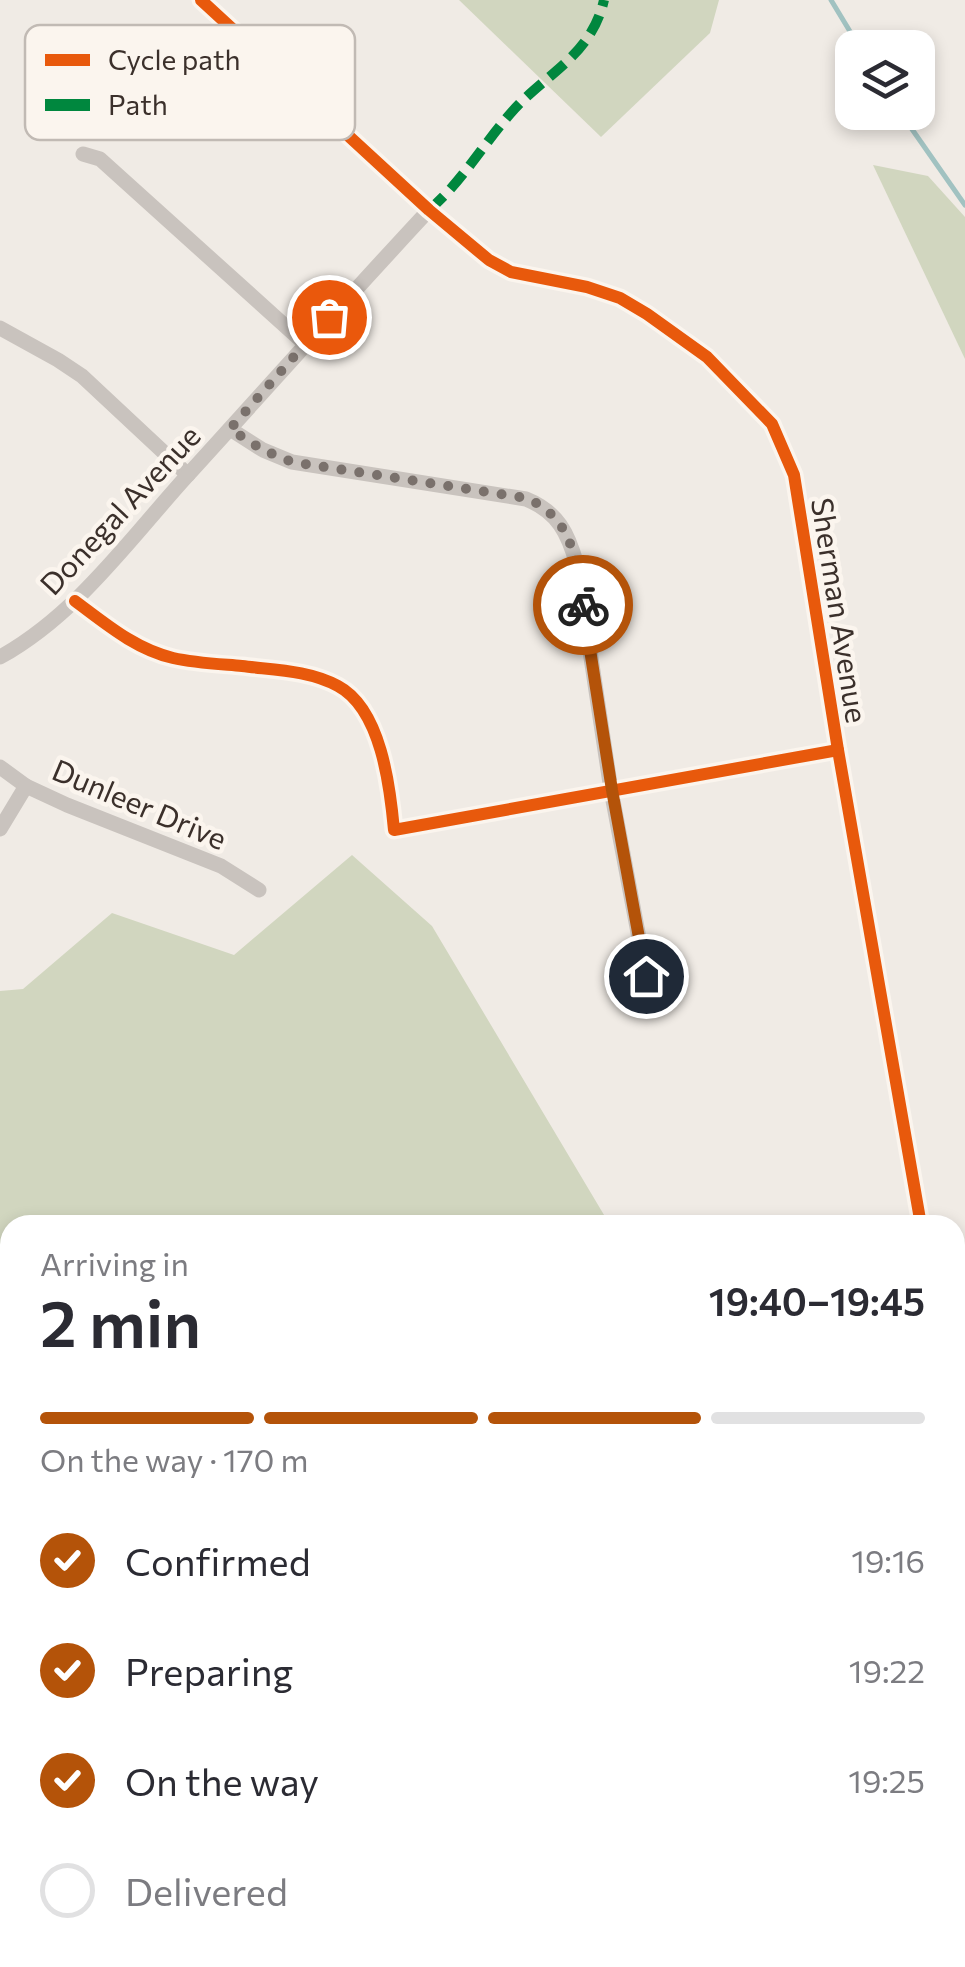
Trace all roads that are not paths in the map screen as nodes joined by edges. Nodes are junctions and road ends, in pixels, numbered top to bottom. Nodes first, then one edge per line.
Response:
1 (201, 0) edge
2 (228, 25) edge
3 (353, 140) edge
4 (83, 154) dead end
5 (429, 210) junction
6 (0, 328) edge
7 (304, 344) junction
8 (230, 429) junction
9 (188, 475) junction
10 (76, 601) junction
11 (0, 657) edge
12 (838, 750) junction
13 (0, 767) edge
14 (26, 786) junction
15 (612, 790) junction
16 (0, 829) edge
17 (259, 890) dead end
18 (646, 976) dead end
19 (919, 1215) edge

1 - 2 street, Sherman Avenue
3 - 5 street, Sherman Avenue
4 - 7 street
5 - 7 street, Donegal Avenue
5 - 12 street, Sherman Avenue
6 - 9 street
7 - 8 street, Donegal Avenue
8 - 9 street, Donegal Avenue
8 - 15 street
9 - 10 street, Donegal Avenue
10 - 11 street, Donegal Avenue
10 - 15 street
12 - 15 street
12 - 19 street, Sherman Avenue
13 - 14 street, Dunleer Drive
14 - 16 street
14 - 17 street, Dunleer Drive
15 - 18 street

